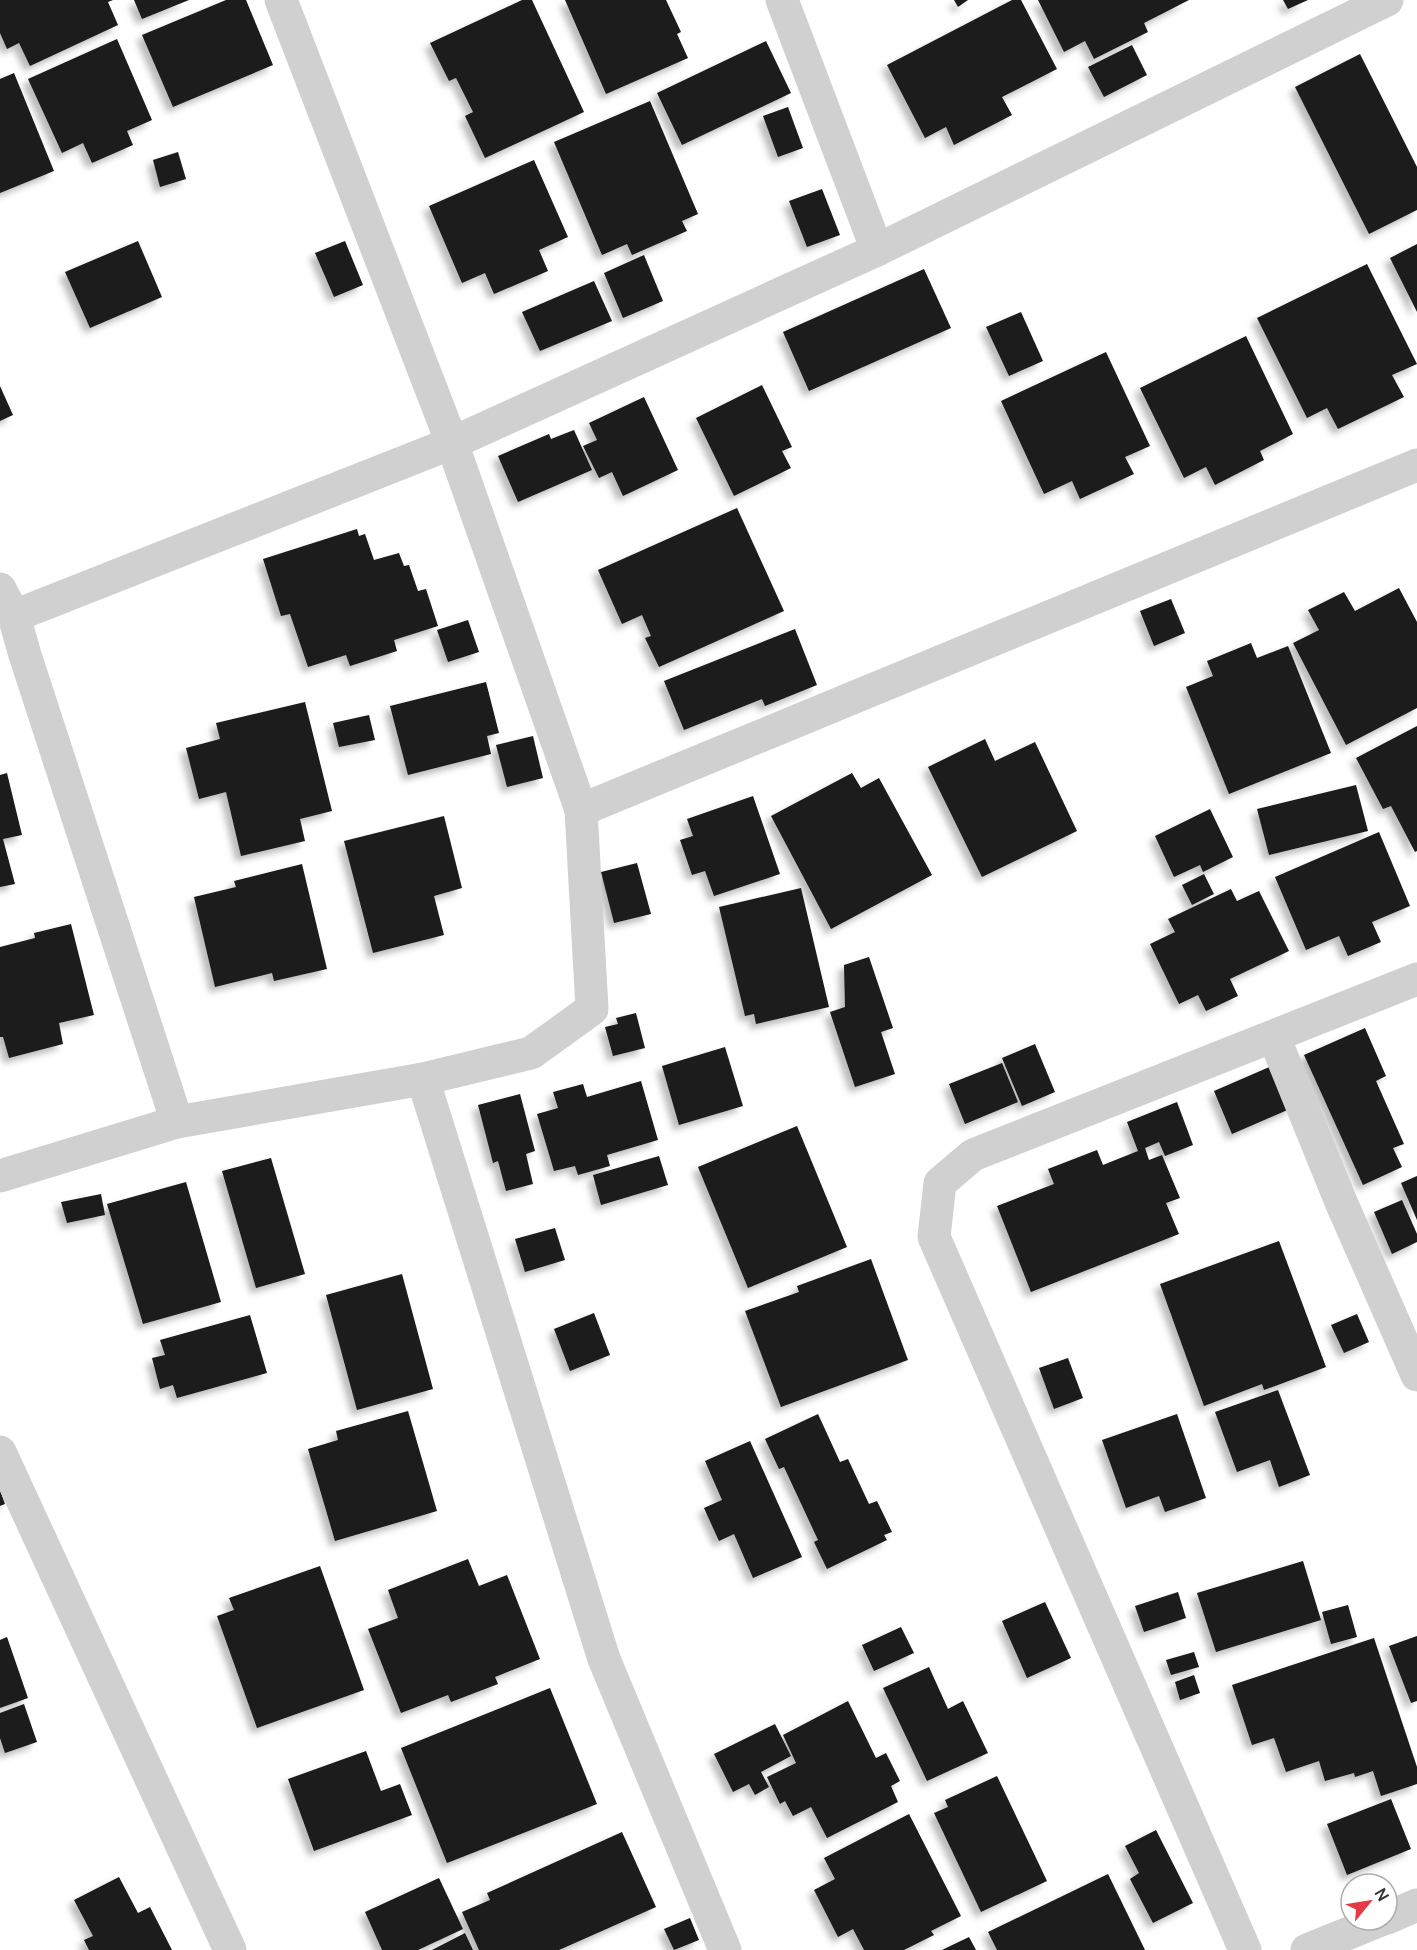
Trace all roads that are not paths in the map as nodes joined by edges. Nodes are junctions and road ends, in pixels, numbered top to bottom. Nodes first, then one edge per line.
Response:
1 (281, 0) edge
2 (782, 0) edge
3 (1387, 0) edge
4 (877, 250) junction
5 (452, 443) junction
6 (1417, 465) edge
7 (7, 602) edge
8 (12, 660) edge
9 (581, 810) junction
10 (1417, 979) edge
11 (1274, 1037) junction
12 (423, 1079) junction
13 (177, 1122) junction
14 (0, 1176) edge
15 (1417, 1375) edge
16 (0, 1452) edge
17 (1417, 1905) edge
18 (1399, 1913) edge
19 (1351, 1932) edge
20 (230, 1950) edge
21 (725, 1950) edge
22 (1245, 1950) edge
23 (1307, 1950) edge

1 - 5 street
2 - 4 street
3 - 4 street
4 - 5 street
5 - 7 street
5 - 9 street
6 - 9 street
7 - 8 street
8 - 13 street
9 - 12 street
10 - 11 street
11 - 15 street
11 - 22 street
12 - 13 street
12 - 21 street
13 - 14 street
16 - 20 street
17 - 18 street
19 - 23 street

